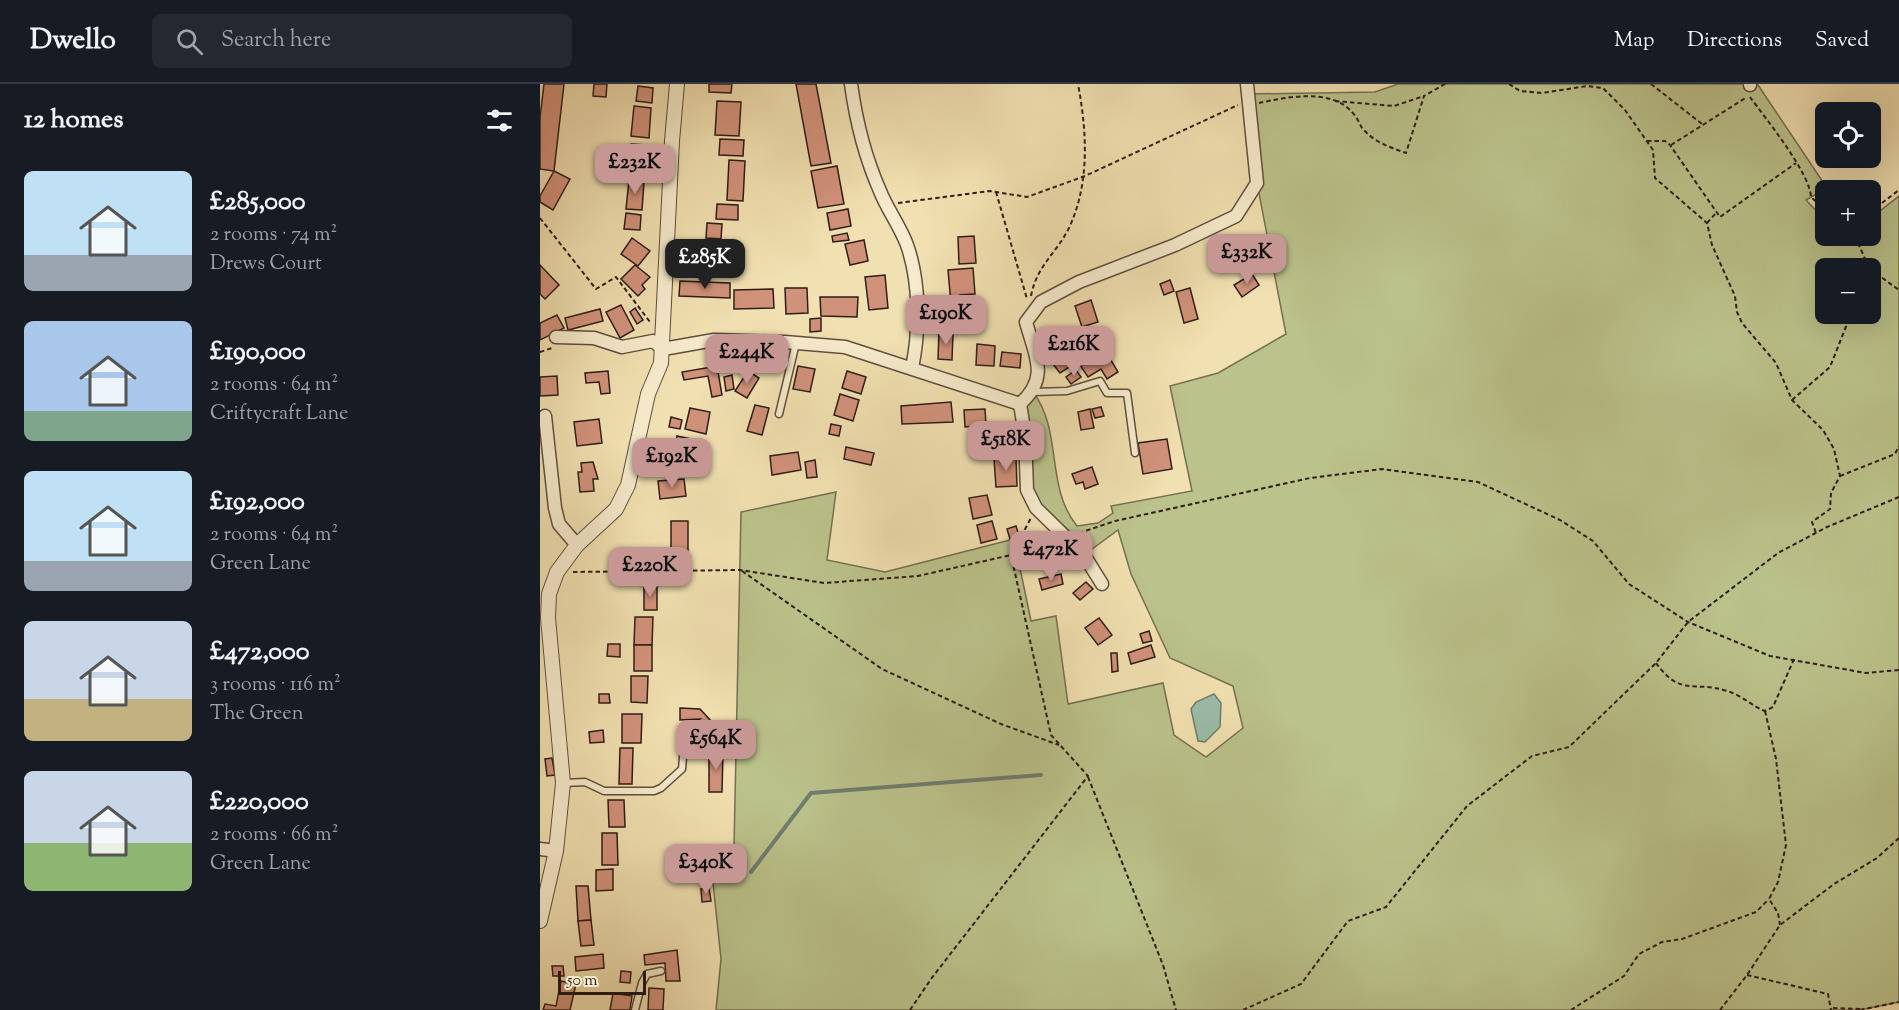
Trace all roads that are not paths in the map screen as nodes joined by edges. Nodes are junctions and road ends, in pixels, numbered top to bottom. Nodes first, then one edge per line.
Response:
1 (677, 84) edge
2 (851, 84) edge
3 (1247, 84) edge
4 (556, 337) dead end
5 (663, 342) junction
6 (796, 343) junction
7 (912, 368) junction
8 (1033, 392) junction
9 (1020, 404) junction
10 (779, 414) dead end
11 (545, 416) dead end
12 (1135, 453) dead end
13 (577, 545) junction
14 (1102, 584) dead end
15 (545, 594) edge
16 (684, 746) dead end
17 (563, 783) junction
18 (540, 849) edge
19 (556, 851) junction
20 (540, 921) edge
21 (661, 971) dead end
22 (635, 1010) edge

1 - 5 street
2 - 7 street
3 - 8 street
4 - 5 street
5 - 6 street
5 - 13 street
6 - 7 street
6 - 10 lane
7 - 9 street
8 - 9 street
8 - 12 lane
9 - 14 street
11 - 13 street
13 - 15 street
15 - 17 street
16 - 17 lane
17 - 19 street
18 - 19 street
19 - 20 street
21 - 22 lane

